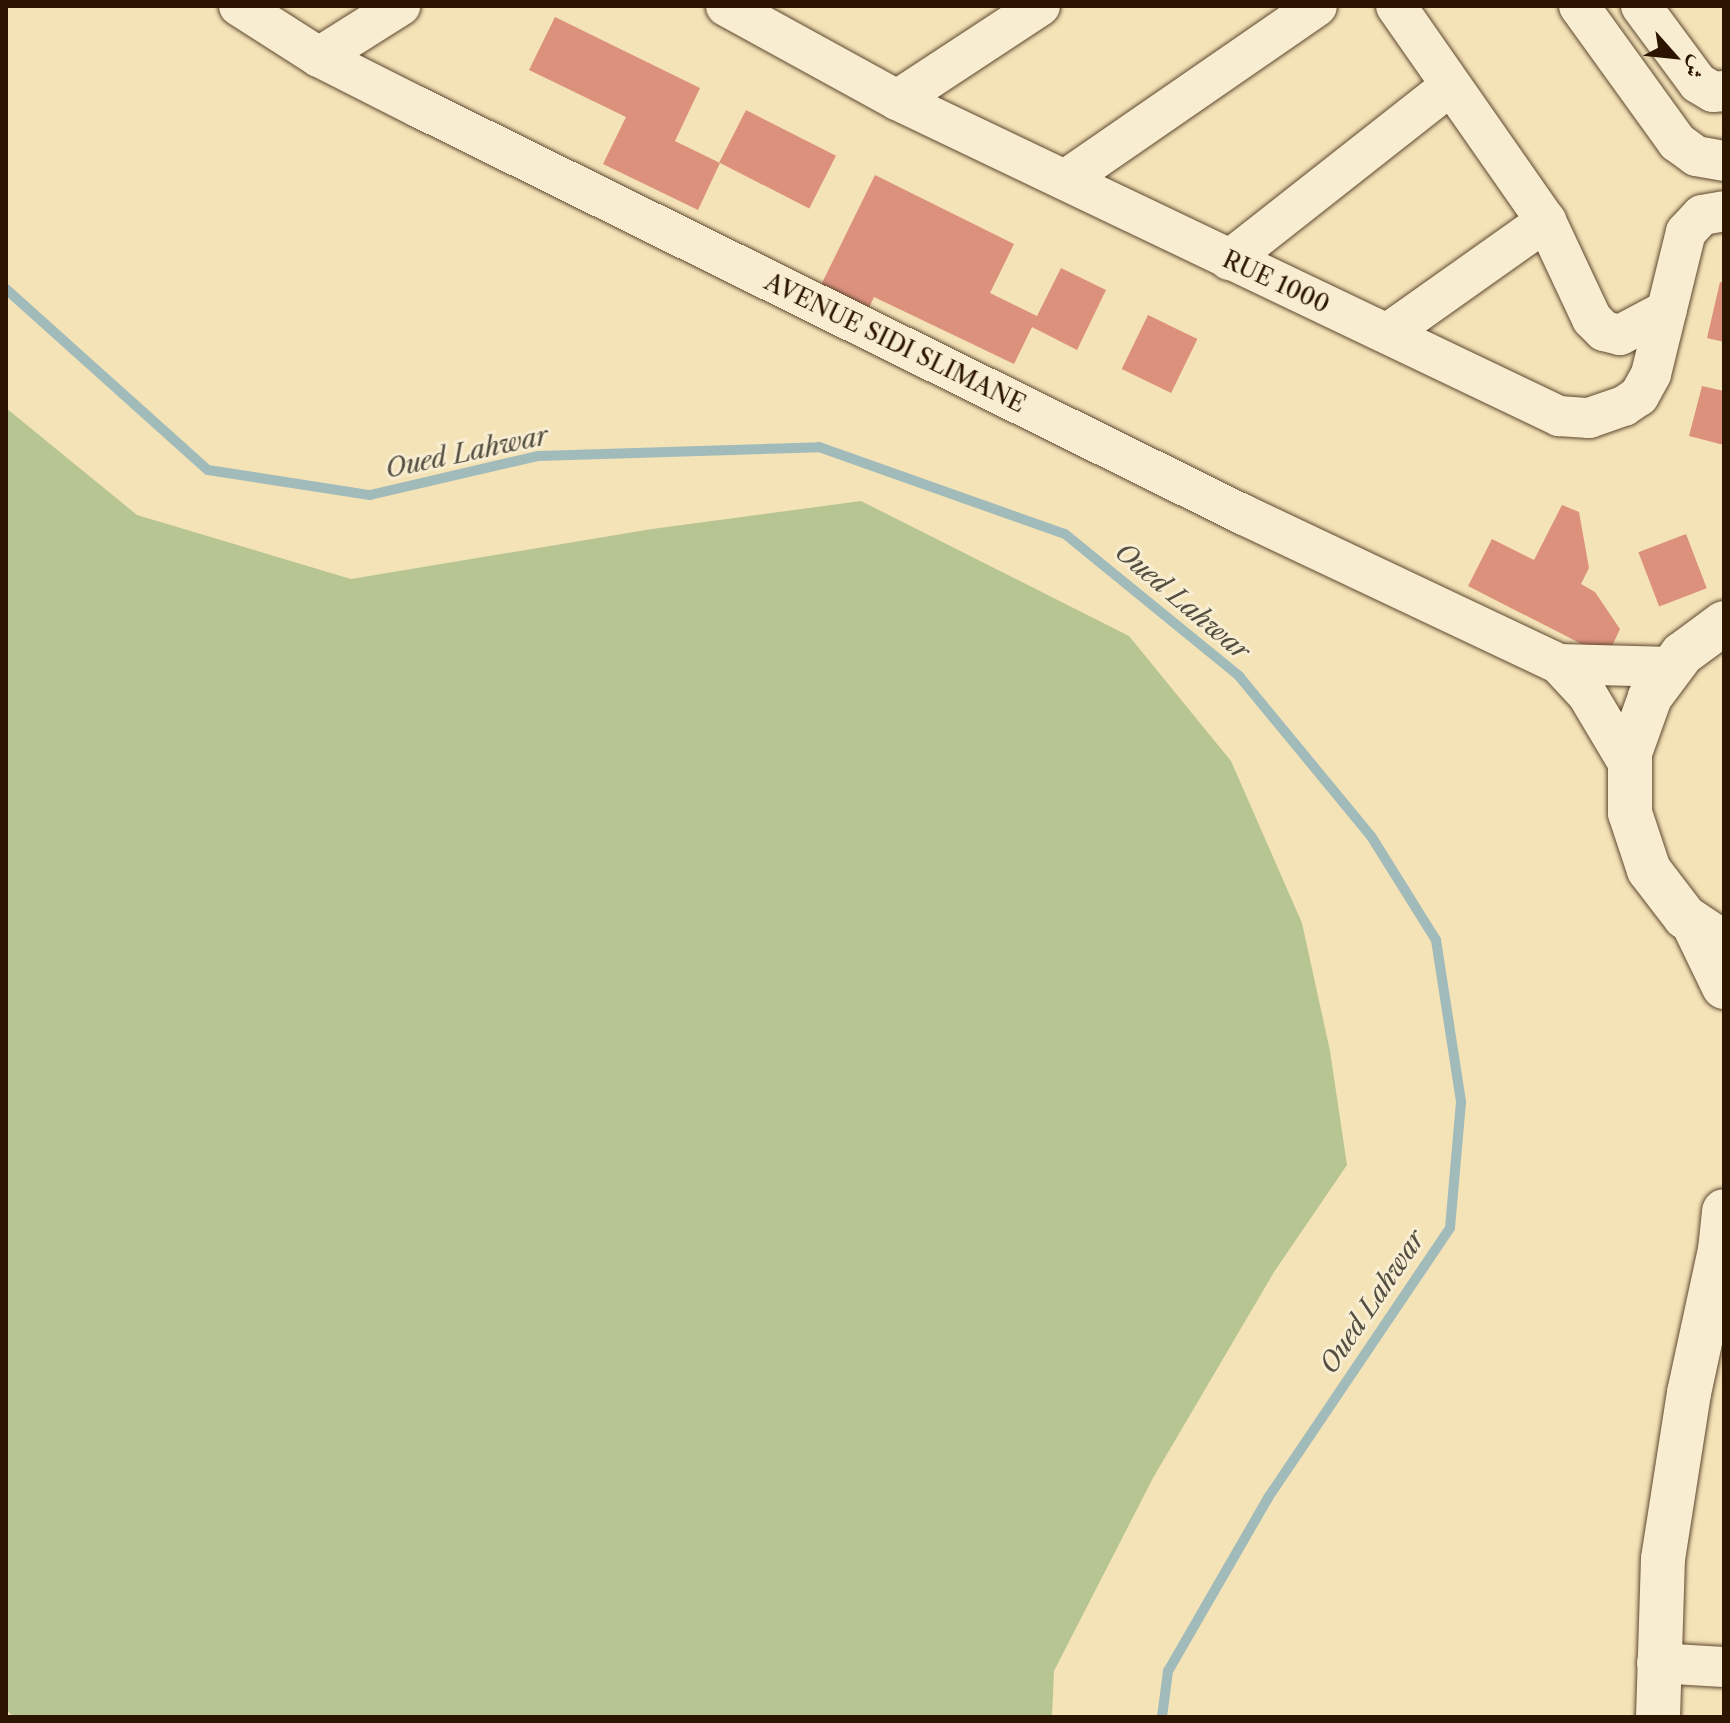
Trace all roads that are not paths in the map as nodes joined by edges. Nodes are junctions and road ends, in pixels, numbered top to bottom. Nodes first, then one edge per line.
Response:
1 (239, 6) edge
2 (400, 6) edge
3 (1040, 6) edge
4 (1317, 6) edge
5 (1396, 6) edge
6 (1579, 6) edge
7 (1641, 6) edge
8 (747, 10) edge
9 (319, 57) junction
10 (1450, 86) junction
11 (1724, 91) edge
12 (897, 100) junction
13 (1724, 161) edge
14 (1065, 180) junction
15 (1724, 211) edge
16 (1546, 221) junction
17 (1229, 260) junction
18 (1667, 310) junction
19 (1388, 333) junction
20 (1724, 623) edge
21 (1559, 664) junction
22 (1672, 667) junction
23 (1630, 766) junction
24 (1709, 933) edge
25 (1724, 987) edge
26 (1723, 1237) edge
27 (1657, 1663) junction
28 (1724, 1667) edge
29 (1658, 1717) edge

1 - 9 street, AVENUE SIDI SLIMANE
2 - 9 street
3 - 12 street
4 - 14 street
5 - 10 street
6 - 13 street
7 - 11 street
8 - 12 street, RUE 1000
9 - 21 street, AVENUE SIDI SLIMANE
10 - 16 street
10 - 17 street
12 - 14 street, RUE 1000
14 - 17 street, RUE 1000
15 - 18 street, RUE 1000
16 - 18 street
16 - 19 street
17 - 19 street, RUE 1000
18 - 19 street, RUE 1000
20 - 22 street
21 - 22 street, AVENUE SIDI SLIMANE
21 - 23 street, AVENUE SIDI SLIMANE
22 - 23 street
23 - 24 street
24 - 25 street
26 - 27 street
27 - 28 street
27 - 29 street

